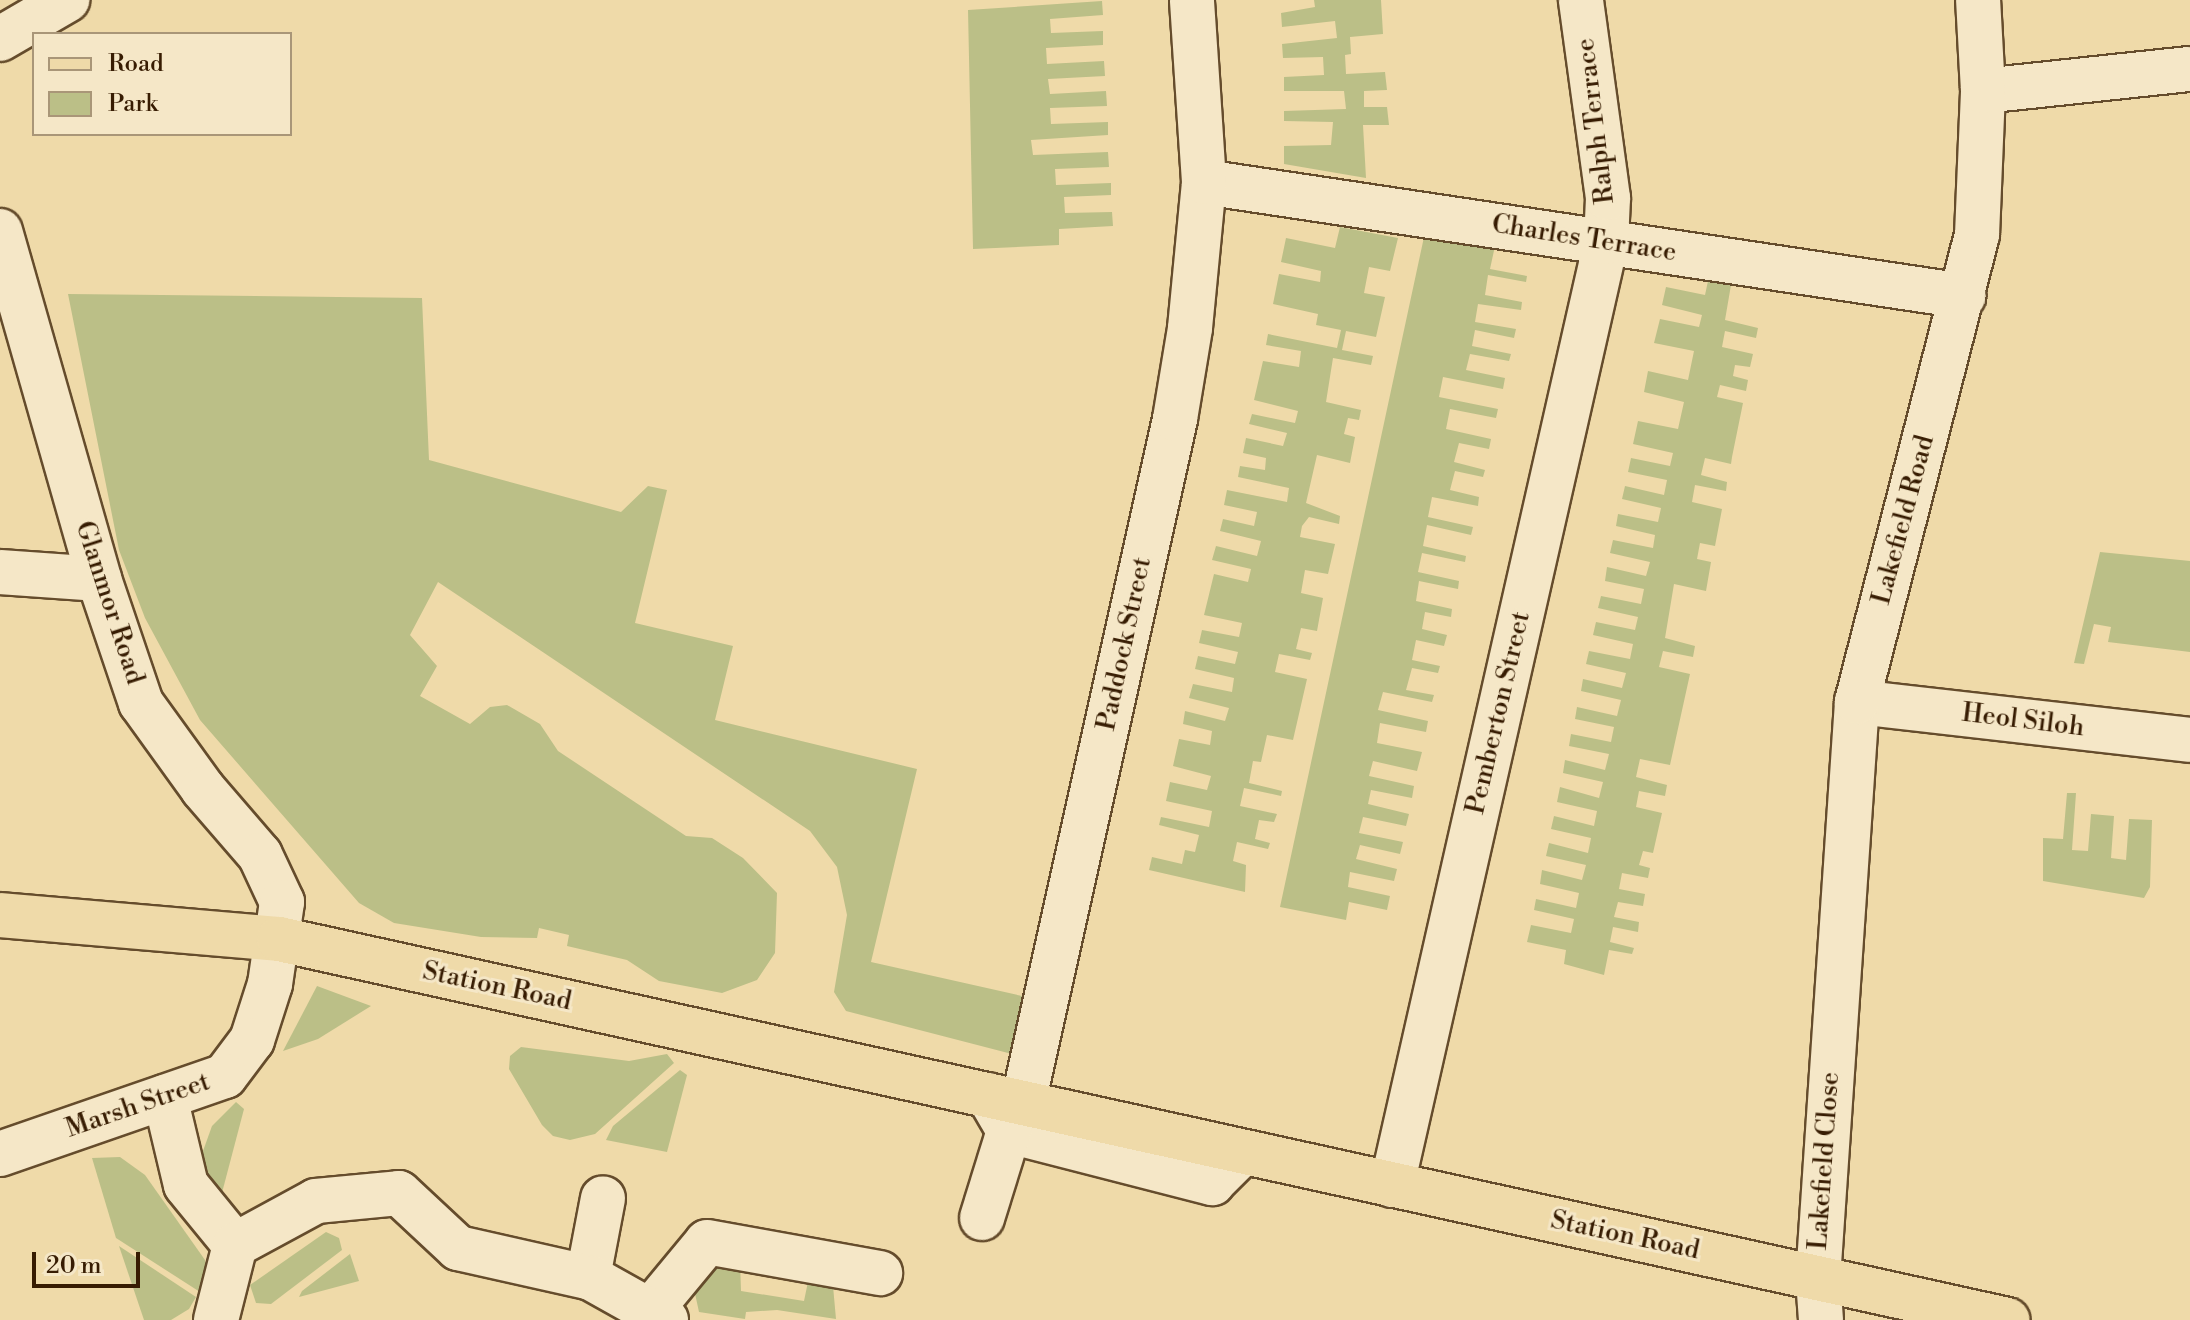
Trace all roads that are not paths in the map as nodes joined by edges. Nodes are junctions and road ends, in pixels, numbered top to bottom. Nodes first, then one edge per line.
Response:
1 (67, 0) edge
2 (1192, 0) edge
3 (1581, 0) edge
4 (1978, 0) edge
5 (0, 39) edge
6 (2190, 69) edge
7 (1983, 91) junction
8 (1204, 182) junction
9 (0, 231) edge
10 (1606, 242) junction
11 (1963, 296) junction
12 (0, 572) edge
13 (99, 579) junction
14 (1857, 702) junction
15 (2190, 740) edge
16 (0, 915) edge
17 (279, 939) junction
18 (1833, 1043) joint
19 (165, 1097) junction
20 (1006, 1110) junction
21 (0, 1154) edge
22 (1392, 1185) junction
23 (603, 1198) dead end
24 (982, 1218) dead end
25 (235, 1245) junction
26 (880, 1273) dead end
27 (588, 1277) junction
28 (1820, 1299) edge
29 (658, 1316) edge
30 (216, 1320) edge
31 (2007, 1320) edge

1 - 5 street
2 - 8 street, Paddock Street
3 - 10 street, Ralph Terrace
4 - 7 street, Lakefield Road
6 - 7 street
7 - 11 street, Lakefield Road
8 - 10 street, Charles Terrace
8 - 20 street, Paddock Street
9 - 13 street, Glanmor Road
10 - 11 street, Charles Terrace
10 - 22 street, Pemberton Street
11 - 14 street, Lakefield Road
12 - 13 street
13 - 17 street, Glanmor Road
14 - 15 street, Heol Siloh
14 - 18 street, Lakefield Road
16 - 17 main road, Station Road
17 - 19 street, Marsh Street
17 - 20 main road, Station Road
18 - 28 street, Lakefield Close
19 - 21 street, Marsh Street
19 - 25 street
20 - 22 main road, Station Road
20 - 24 street, Paddock Street
22 - 28 main road, Station Road
23 - 27 street
25 - 27 street
25 - 30 street
26 - 29 street
27 - 29 street
28 - 31 main road, Station Road

